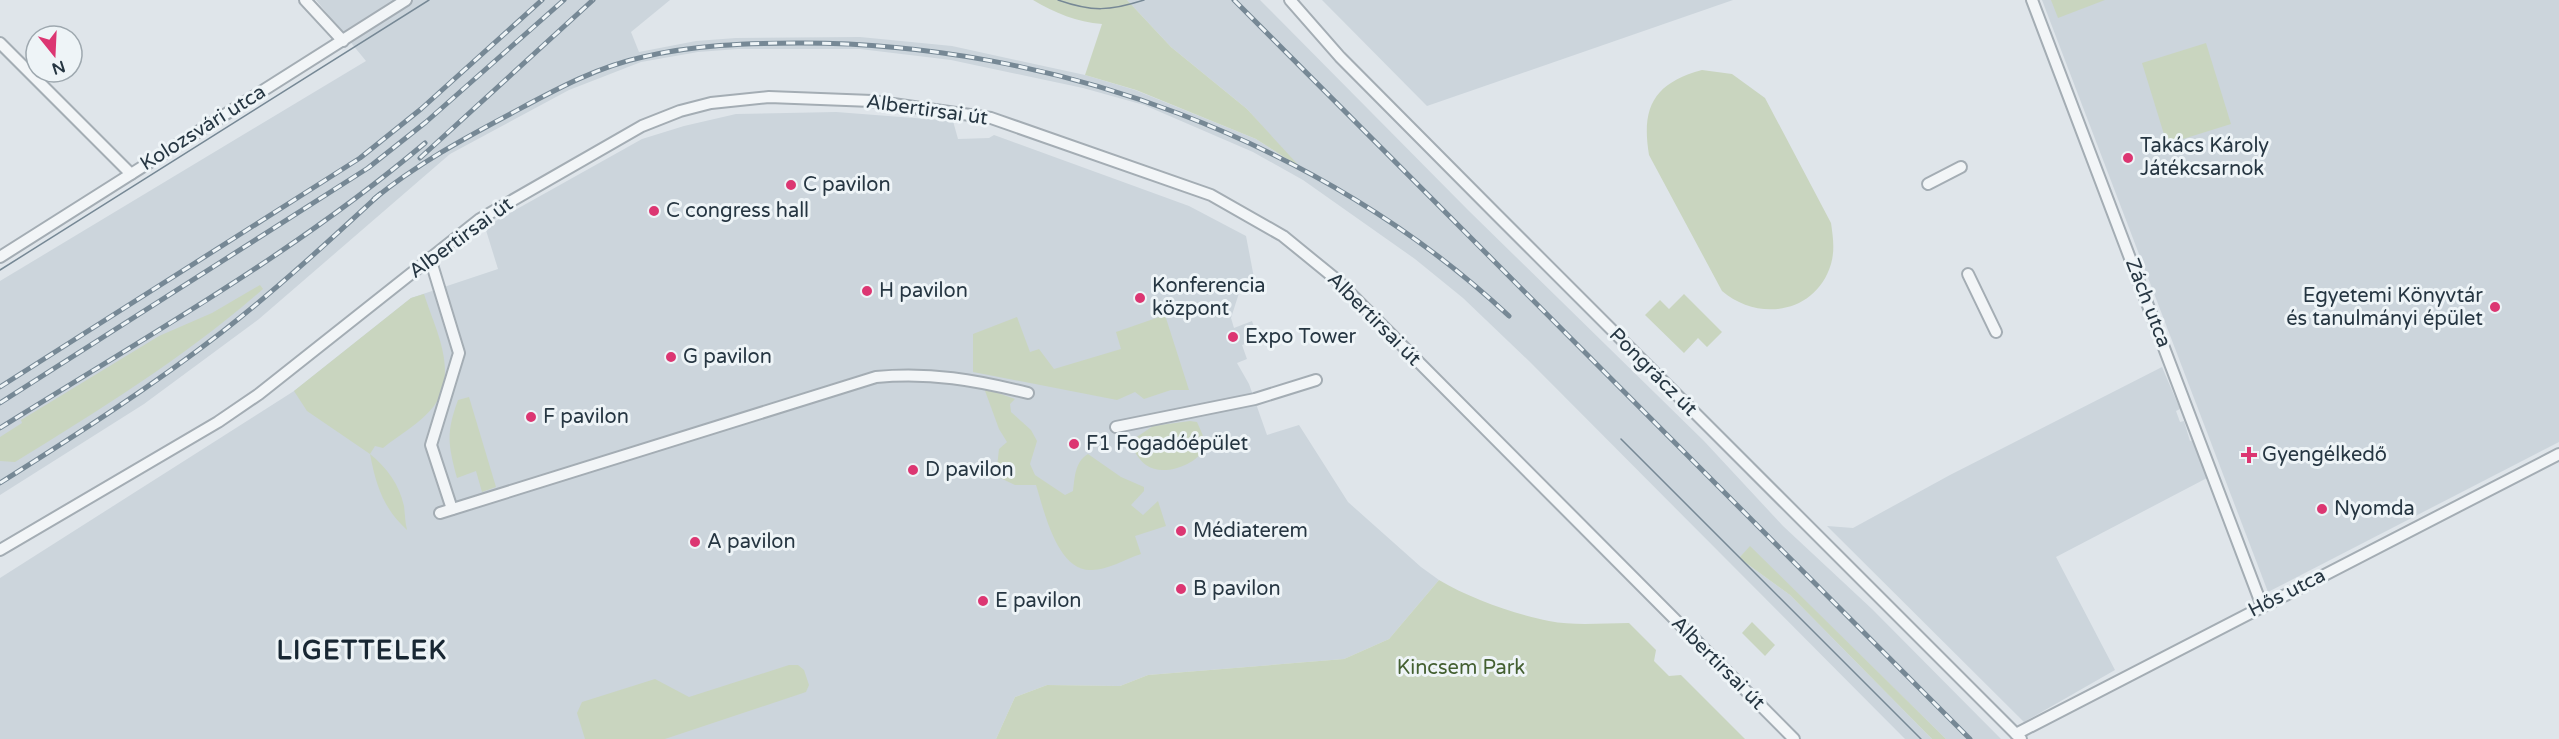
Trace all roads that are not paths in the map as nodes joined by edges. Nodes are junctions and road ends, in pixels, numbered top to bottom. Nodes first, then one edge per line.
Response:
1 (305, 0) edge
2 (406, 0) edge
3 (1290, 0) edge
4 (2032, 0) edge
5 (343, 41) junction
6 (0, 43) edge
7 (1961, 166) dead end
8 (131, 174) junction
9 (1928, 184) dead end
10 (0, 257) edge
11 (430, 258) junction
12 (1968, 274) dead end
13 (1996, 332) dead end
14 (1316, 380) dead end
15 (1028, 393) dead end
16 (1116, 427) dead end
17 (2559, 454) edge
18 (452, 510) junction
19 (440, 513) dead end
20 (0, 550) edge
21 (2262, 606) junction
22 (2019, 737) edge
23 (1794, 739) edge

1 - 5 street
2 - 5 street, Kolozsvári utca
3 - 22 street, Pongrácz út
4 - 21 street, Zách utca
5 - 8 street, Kolozsvári utca
6 - 8 street
7 - 9 street
8 - 10 street, Kolozsvári utca
11 - 18 street
11 - 20 street, Albertirsai út
11 - 23 street, Albertirsai út
12 - 13 street
14 - 16 street
15 - 18 street
17 - 21 street, Hős utca
18 - 19 street
21 - 22 street, Hős utca

